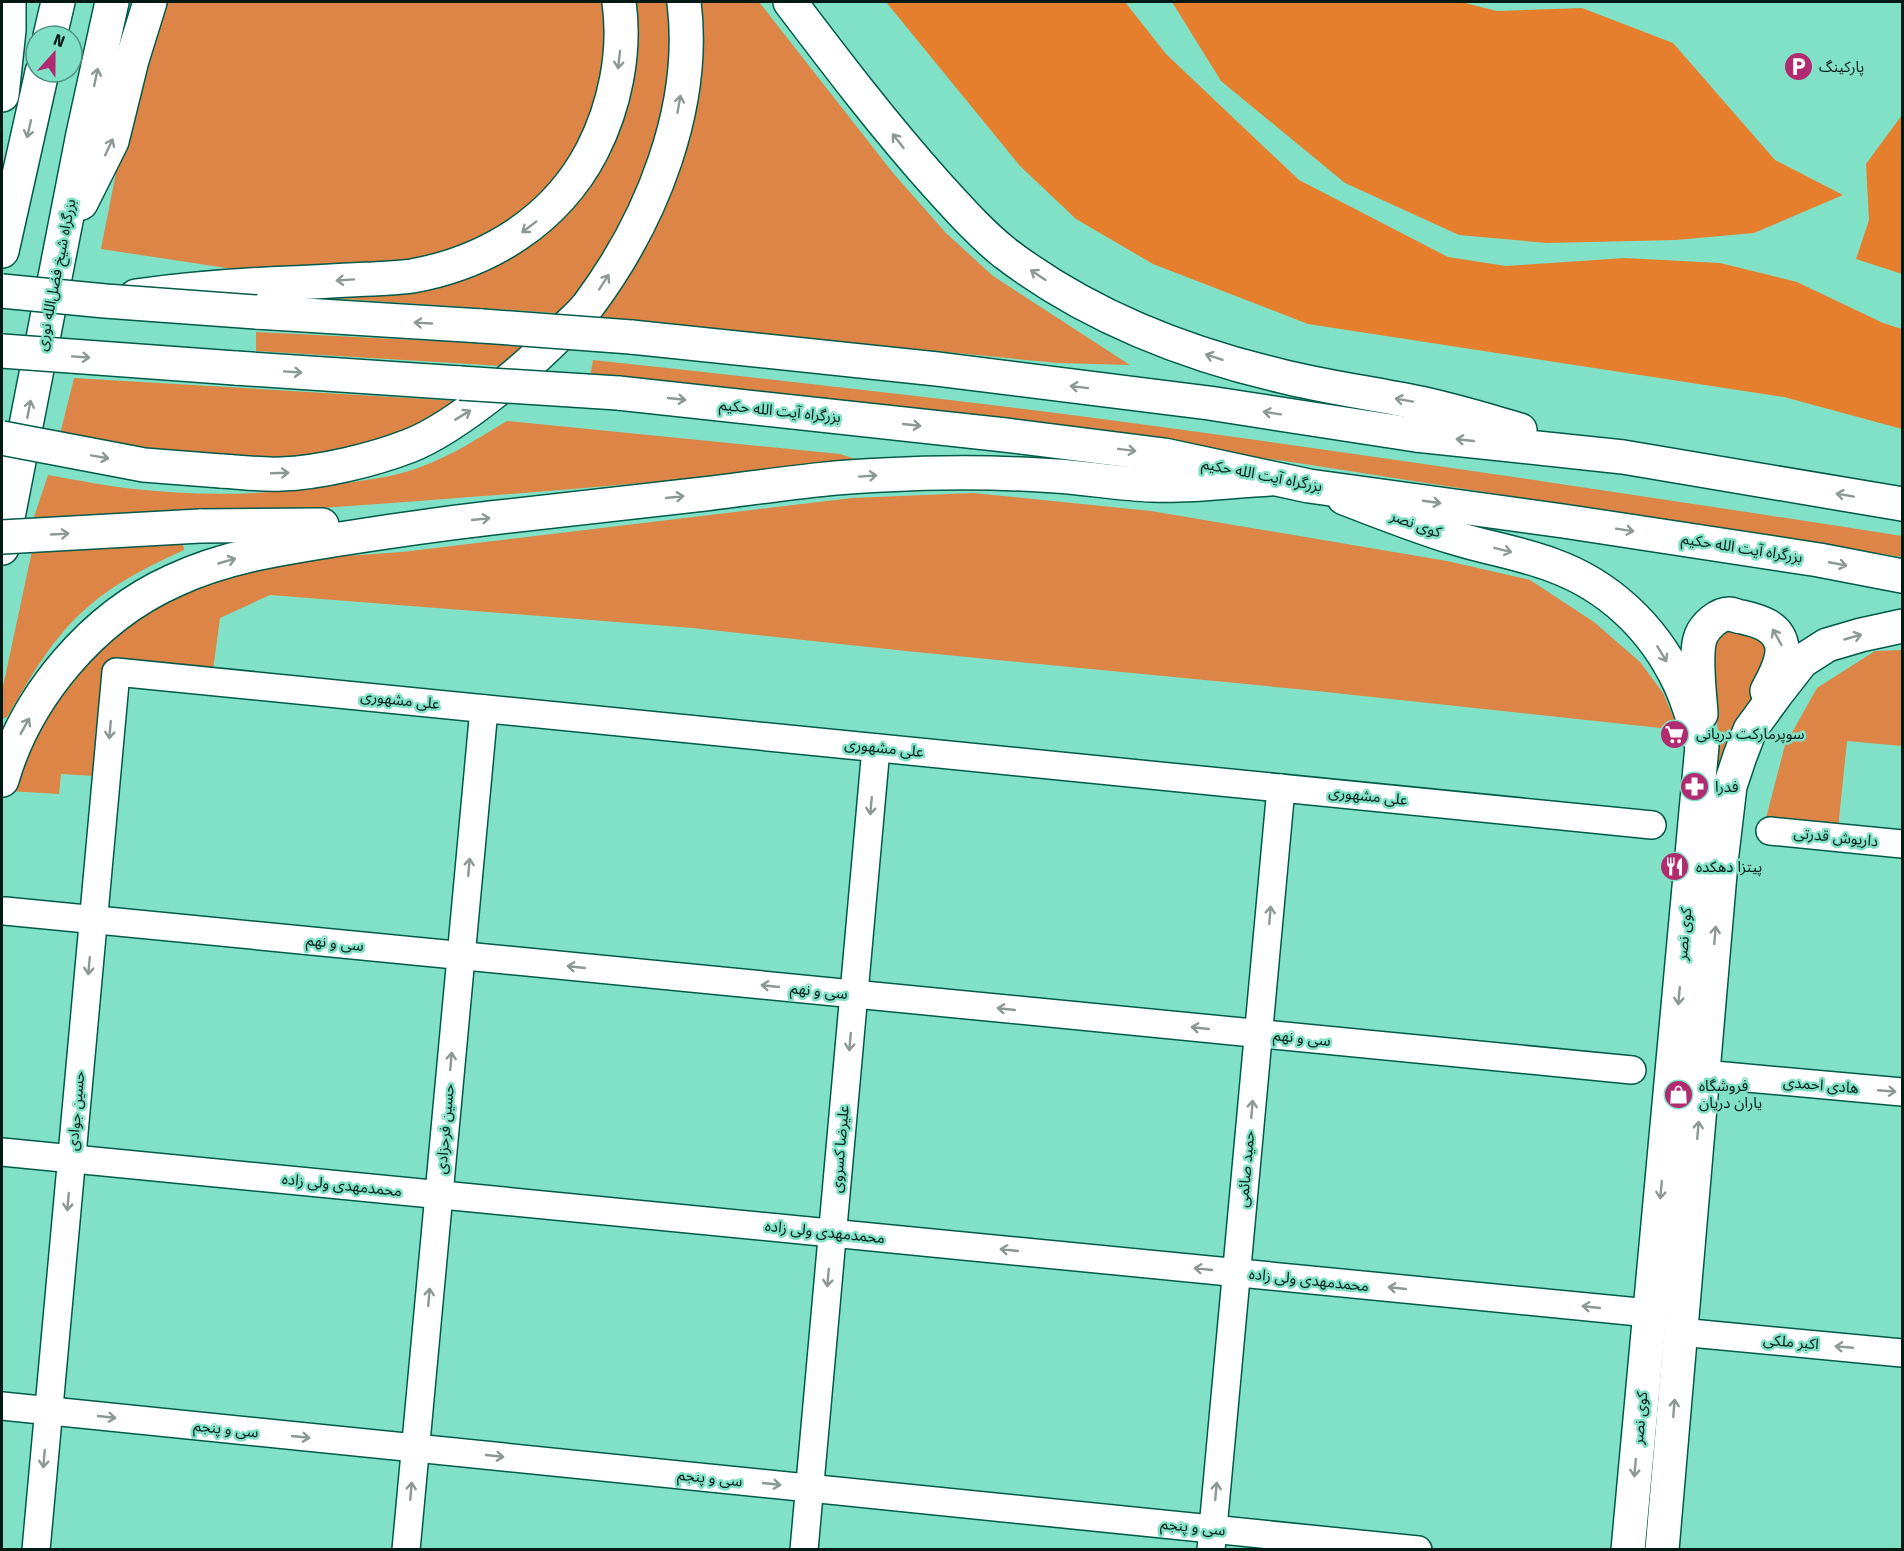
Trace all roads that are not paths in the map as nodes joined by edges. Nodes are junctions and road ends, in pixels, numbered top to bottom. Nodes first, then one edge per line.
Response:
1 (9, 2) edge
2 (58, 2) edge
3 (112, 2) edge
4 (150, 2) edge
5 (619, 2) edge
6 (684, 2) edge
7 (790, 2) edge
8 (53, 24) edge
9 (39, 84) edge
10 (2, 95) edge
11 (63, 237) junction
12 (2, 251) edge
13 (2, 291) edge
14 (105, 301) junction
15 (2, 351) edge
16 (2, 438) edge
17 (1623, 457) junction
18 (1270, 479) junction
19 (1309, 486) junction
20 (1902, 504) edge
21 (432, 525) junction
22 (2, 537) edge
23 (2, 548) edge
24 (1902, 576) edge
25 (1902, 626) edge
26 (116, 672) joint
27 (484, 708) junction
28 (1750, 730) junction
29 (1702, 746) junction
30 (876, 748) junction
31 (2, 780) edge
32 (1281, 788) junction
33 (1652, 825) dead end
34 (1770, 831) dead end
35 (1902, 844) edge
36 (5, 911) dead end
37 (93, 920) junction
38 (461, 956) junction
39 (854, 994) junction
40 (1259, 1034) junction
41 (1632, 1070) dead end
42 (1703, 1074) junction
43 (1902, 1092) edge
44 (2, 1152) edge
45 (72, 1158) junction
46 (439, 1194) junction
47 (832, 1233) junction
48 (1236, 1272) junction
49 (1649, 1313) junction
50 (1680, 1332) junction
51 (1902, 1353) edge
52 (2, 1406) edge
53 (49, 1411) junction
54 (415, 1448) junction
55 (809, 1488) junction
56 (1212, 1539) edge
57 (36, 1550) edge
58 (406, 1550) edge
59 (804, 1550) edge
60 (1418, 1550) edge
61 (1628, 1550) edge
62 (1662, 1550) edge

1 - 10 main road
2 - 8 main road
11 -> 3 main road, بزرگراه شیخ فضل‌الله نوری
11 -> 4 main road
5 -> 14 main road
16 -> 6 main road, bridge
17 -> 7 main road
9 -> 12 main road
23 -> 11 main road, بزرگراه شیخ فضل‌الله نوری
13 - 14 main road, bridge
17 -> 14 main road, bridge
15 -> 18 main road, بزرگراه آیت الله حکیم, bridge
20 -> 17 main road
18 - 19 main road, بزرگراه آیت الله حکیم
21 -> 18 main road
19 -> 24 main road, بزرگراه آیت الله حکیم
19 -> 29 main road, کوی نصر
22 -> 21 main road, bridge
31 -> 21 main road
28 -> 25 main road, کوی نصر
26 - 27 street, علی مشهوری
26 -> 37 street, حسین جوادی
27 - 30 street, علی مشهوری
38 -> 27 street, حسین فرحزادی
28 -> 29 main road
42 -> 28 main road, کوی نصر
29 -> 49 main road, کوی نصر
30 - 32 street, علی مشهوری
30 -> 39 street, علیرضا کسروی
32 - 33 street, علی مشهوری
40 -> 32 street, حمید صائمی
34 - 35 street, داریوش قدرتی
36 - 37 street, سی و نهم
37 - 38 street, سی و نهم
37 -> 45 street, حسین جوادی
39 -> 38 street, سی و نهم
46 -> 38 street, حسین فرحزادی
40 -> 39 street, سی و نهم
39 -> 47 street, علیرضا کسروی
40 - 41 street, سی و نهم
48 -> 40 street, حمید صائمی
42 -> 43 street, هادی احمدی
50 -> 42 main road, کوی نصر
44 - 45 street, محمدمهدی ولی زاده
45 - 46 street, محمدمهدی ولی زاده
45 -> 53 street, حسین جوادی
46 - 47 street, محمدمهدی ولی زاده
54 -> 46 street, حسین فرحزادی
48 -> 47 street, محمدمهدی ولی زاده
47 -> 55 street, علیرضا کسروی
49 -> 48 street, محمدمهدی ولی زاده
56 -> 48 street, حمید صائمی
49 -> 61 main road, کوی نصر
51 -> 50 street, اکبر ملکی
62 -> 50 main road, کوی نصر
52 - 53 street, سی و پنجم
53 -> 54 street, سی و پنجم
53 -> 57 street, حسین جوادی
54 -> 55 street, سی و پنجم
58 -> 54 street, حسین فرحزادی
55 - 56 street, سی و پنجم
55 - 59 street, علیرضا کسروی
56 - 60 street, سی و پنجم

